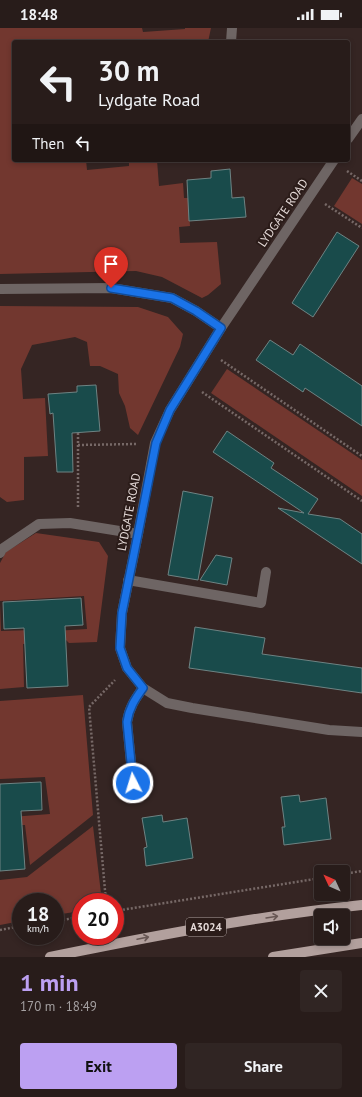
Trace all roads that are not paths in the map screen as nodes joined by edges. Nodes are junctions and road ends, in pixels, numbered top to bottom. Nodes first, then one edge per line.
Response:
1 (232, 28) edge
2 (231, 40) edge
3 (362, 118) edge
4 (350, 136) edge
5 (331, 162) edge
6 (0, 289) edge
7 (221, 328) junction
8 (138, 534) junction
9 (0, 553) edge
10 (266, 572) dead end
11 (128, 580) junction
12 (143, 688) junction
13 (362, 732) edge
14 (133, 783) dead end
15 (362, 905) edge
16 (362, 943) edge
17 (50, 957) edge
18 (273, 957) edge

1 - 2 street
3 - 4 street
5 - 7 street, LYDGATE ROAD
6 - 7 street
7 - 8 street, LYDGATE ROAD
8 - 9 street
8 - 11 street, LYDGATE ROAD
10 - 11 street
11 - 12 street, LYDGATE ROAD
12 - 13 street, LYDGATE ROAD
12 - 14 street
17 -> 15 main road, A3024
16 - 18 main road

